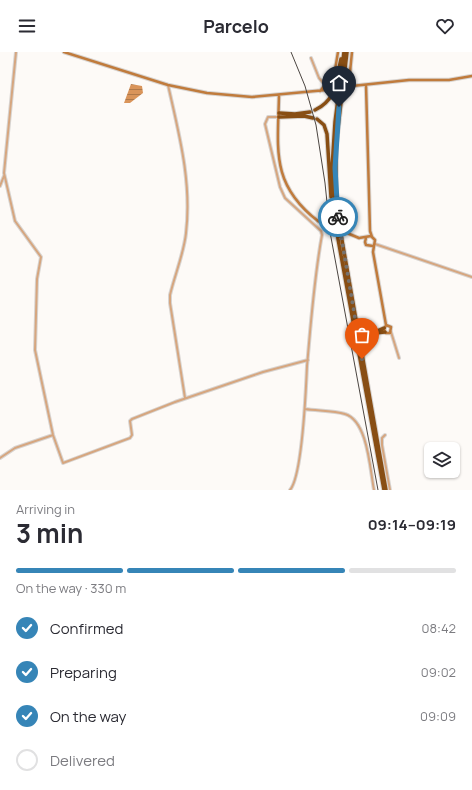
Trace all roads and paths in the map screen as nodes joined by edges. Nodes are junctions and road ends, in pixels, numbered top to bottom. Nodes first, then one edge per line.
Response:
1 (16, 52) edge
2 (64, 52) edge
3 (338, 52) edge
4 (343, 52) edge
5 (347, 52) edge
6 (352, 52) edge
7 (311, 58) dead end
8 (472, 76) edge
9 (168, 85) junction
10 (366, 85) junction
11 (326, 87) junction
12 (279, 95) junction
13 (315, 110) dead end
14 (310, 112) dead end
15 (279, 115) junction
16 (4, 176) junction
17 (0, 186) edge
18 (370, 231) junction
19 (367, 237) junction
20 (372, 237) junction
21 (359, 238) junction
22 (338, 239) junction
23 (364, 242) junction
24 (374, 244) junction
25 (369, 247) junction
26 (373, 252) junction
27 (347, 273) junction
28 (472, 277) edge
29 (385, 328) junction
30 (391, 332) junction
31 (399, 358) dead end
32 (308, 360) junction
33 (185, 398) junction
34 (305, 409) junction
35 (373, 417) junction
36 (53, 435) junction
37 (385, 435) dead end
38 (0, 458) edge
39 (290, 490) edge
40 (374, 490) edge
41 (385, 490) edge
42 (390, 490) edge

1 - 16 street
2 - 9 street
3 - 11 street
4 - 13 highway
4 - 22 highway
5 - 27 highway
6 - 10 street
7 - 11 street
8 - 10 street
9 - 12 street
9 - 33 street
10 - 18 street
11 - 12 street
12 - 15 street
14 - 15 highway
15 - 21 street, bridge
15 - 22 highway
15 - 32 street
16 - 17 street
16 - 36 street
18 - 19 street
18 - 20 street
19 - 20 street
19 - 21 street
19 - 23 street
20 - 24 street
21 - 23 street
22 - 41 highway
23 - 25 street
24 - 25 street
24 - 26 street
24 - 28 street
25 - 26 street
26 - 29 street
27 - 29 highway
27 - 35 highway
29 - 30 street
29 - 30 street
29 - 35 highway
30 - 31 street
32 - 33 street
32 - 34 street
33 - 36 street
34 - 39 street
34 - 40 street
35 - 41 highway
36 - 38 street
37 - 42 street

